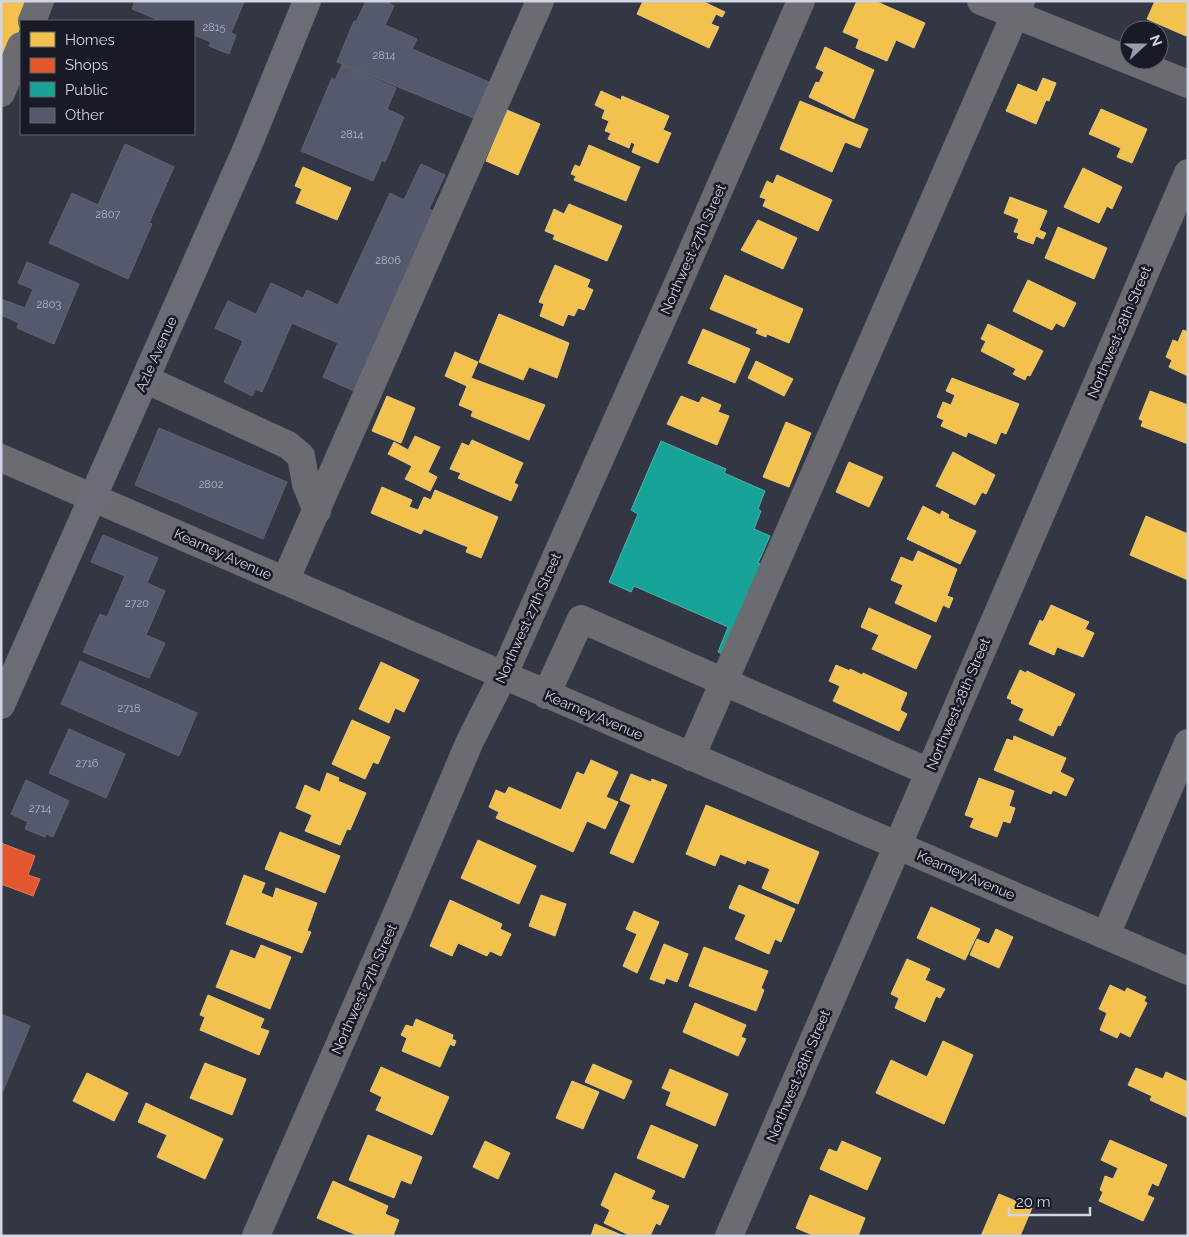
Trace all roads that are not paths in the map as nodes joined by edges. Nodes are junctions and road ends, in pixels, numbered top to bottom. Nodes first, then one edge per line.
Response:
1 (40, 1) edge
2 (307, 1) edge
3 (540, 1) edge
4 (801, 1) edge
5 (981, 1) edge
6 (1018, 9) edge
7 (32, 20) edge
8 (20, 48) edge
9 (1188, 84) edge
10 (1, 93) edge
11 (1188, 173) edge
12 (145, 380) junction
13 (1, 458) edge
14 (93, 498) junction
15 (317, 511) junction
16 (285, 581) junction
17 (503, 676) junction
18 (723, 682) junction
19 (546, 694) junction
20 (1, 705) edge
21 (1188, 743) edge
22 (691, 757) junction
23 (929, 772) junction
24 (897, 845) junction
25 (1106, 935) junction
26 (1188, 971) edge
27 (256, 1236) edge
28 (728, 1236) edge

1 - 7 street
2 - 12 main road, Azle Avenue
3 - 15 street
4 - 17 street, Northwest 27th Street
5 - 6 street
6 - 9 street
6 - 18 street
8 - 10 street
11 - 23 street, Northwest 28th Street
12 - 14 main road, Azle Avenue
12 - 15 street
13 - 14 street, Kearney Avenue
14 - 16 street, Kearney Avenue
14 - 20 main road, Azle Avenue
15 - 16 street
16 - 17 street, Kearney Avenue
17 - 19 street, Kearney Avenue
17 - 27 street, Northwest 27th Street
18 - 19 street
18 - 22 street
18 - 23 street
19 - 22 street, Kearney Avenue
21 - 25 street
22 - 24 street, Kearney Avenue
23 - 24 street, Northwest 28th Street
24 - 25 street, Kearney Avenue
24 - 28 street, Northwest 28th Street
25 - 26 street, Kearney Avenue

